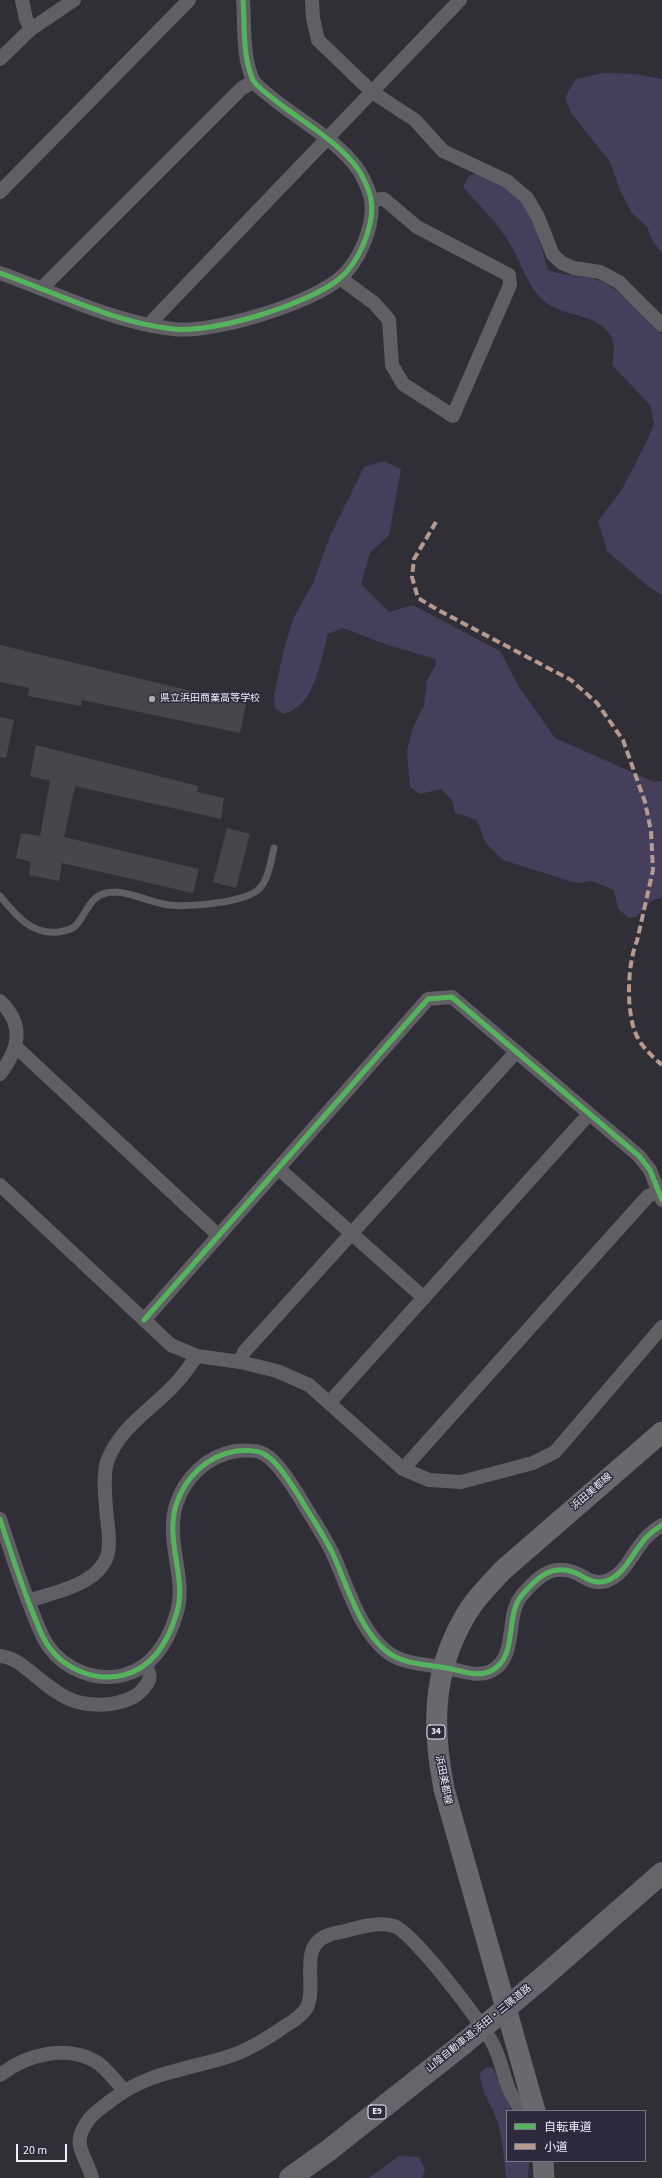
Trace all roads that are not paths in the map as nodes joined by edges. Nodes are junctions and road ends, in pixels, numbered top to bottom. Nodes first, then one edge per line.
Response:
1 (22, 0) edge
2 (74, 0) edge
3 (189, 0) edge
4 (243, 0) edge
5 (312, 0) edge
6 (460, 0) edge
7 (31, 29) junction
8 (0, 59) edge
9 (253, 82) junction
10 (372, 92) junction
11 (328, 140) junction
12 (0, 192) edge
13 (371, 200) junction
14 (0, 273) edge
15 (340, 278) junction
16 (42, 288) junction
17 (662, 325) edge
18 (152, 326) junction
19 (274, 848) dead end
20 (0, 896) edge
21 (0, 1001) edge
22 (16, 1047) junction
23 (516, 1052) junction
24 (0, 1074) edge
25 (589, 1114) junction
26 (278, 1168) junction
27 (0, 1185) edge
28 (661, 1195) edge
29 (351, 1233) junction
30 (218, 1235) junction
31 (424, 1298) junction
32 (144, 1320) junction
33 (662, 1327) edge
34 (196, 1356) junction
35 (240, 1362) junction
36 (329, 1403) junction
37 (662, 1432) edge
38 (403, 1469) junction
39 (0, 1519) edge
40 (662, 1525) edge
41 (28, 1601) junction
42 (0, 1656) edge
43 (145, 1666) junction
44 (443, 1667) junction
45 (662, 1873) edge
46 (0, 2075) edge
47 (124, 2090) junction
48 (520, 2110) edge
49 (535, 2110) edge
50 (543, 2162) edge
51 (92, 2178) edge
52 (290, 2178) edge
53 (544, 2178) edge

1 - 7 street
2 - 7 street
3 - 12 street
4 - 9 street
5 - 10 street
6 - 10 street
7 - 8 street
9 - 11 street
9 - 16 street
10 - 11 street
10 - 17 street
11 - 13 street
11 - 18 street
13 - 15 street
13 - 15 street
14 - 16 street
15 - 18 street
16 - 18 street
19 - 20 lane
21 - 22 street
22 - 24 street
22 - 30 street
23 - 25 street
23 - 26 street
23 - 29 street
25 - 28 street
25 - 31 street
26 - 29 street
26 - 30 street
27 - 32 street
28 - 38 street
29 - 31 street
29 - 35 street
30 - 32 street
31 - 36 street
32 - 34 street
33 - 38 street
34 - 35 street
34 - 41 street
35 - 36 street
36 - 38 street
37 - 44 main road, 浜田美都線 / 34
39 - 41 street
40 - 44 street
41 - 43 street
42 - 43 street
43 - 44 street
44 - 49 main road, 浜田美都線 / 34
45 - 52 highway, 山陰自動車道;浜田・三隅道路 / E9, bridge
46 - 47 street
47 - 48 street
47 - 51 street
50 - 53 main road

